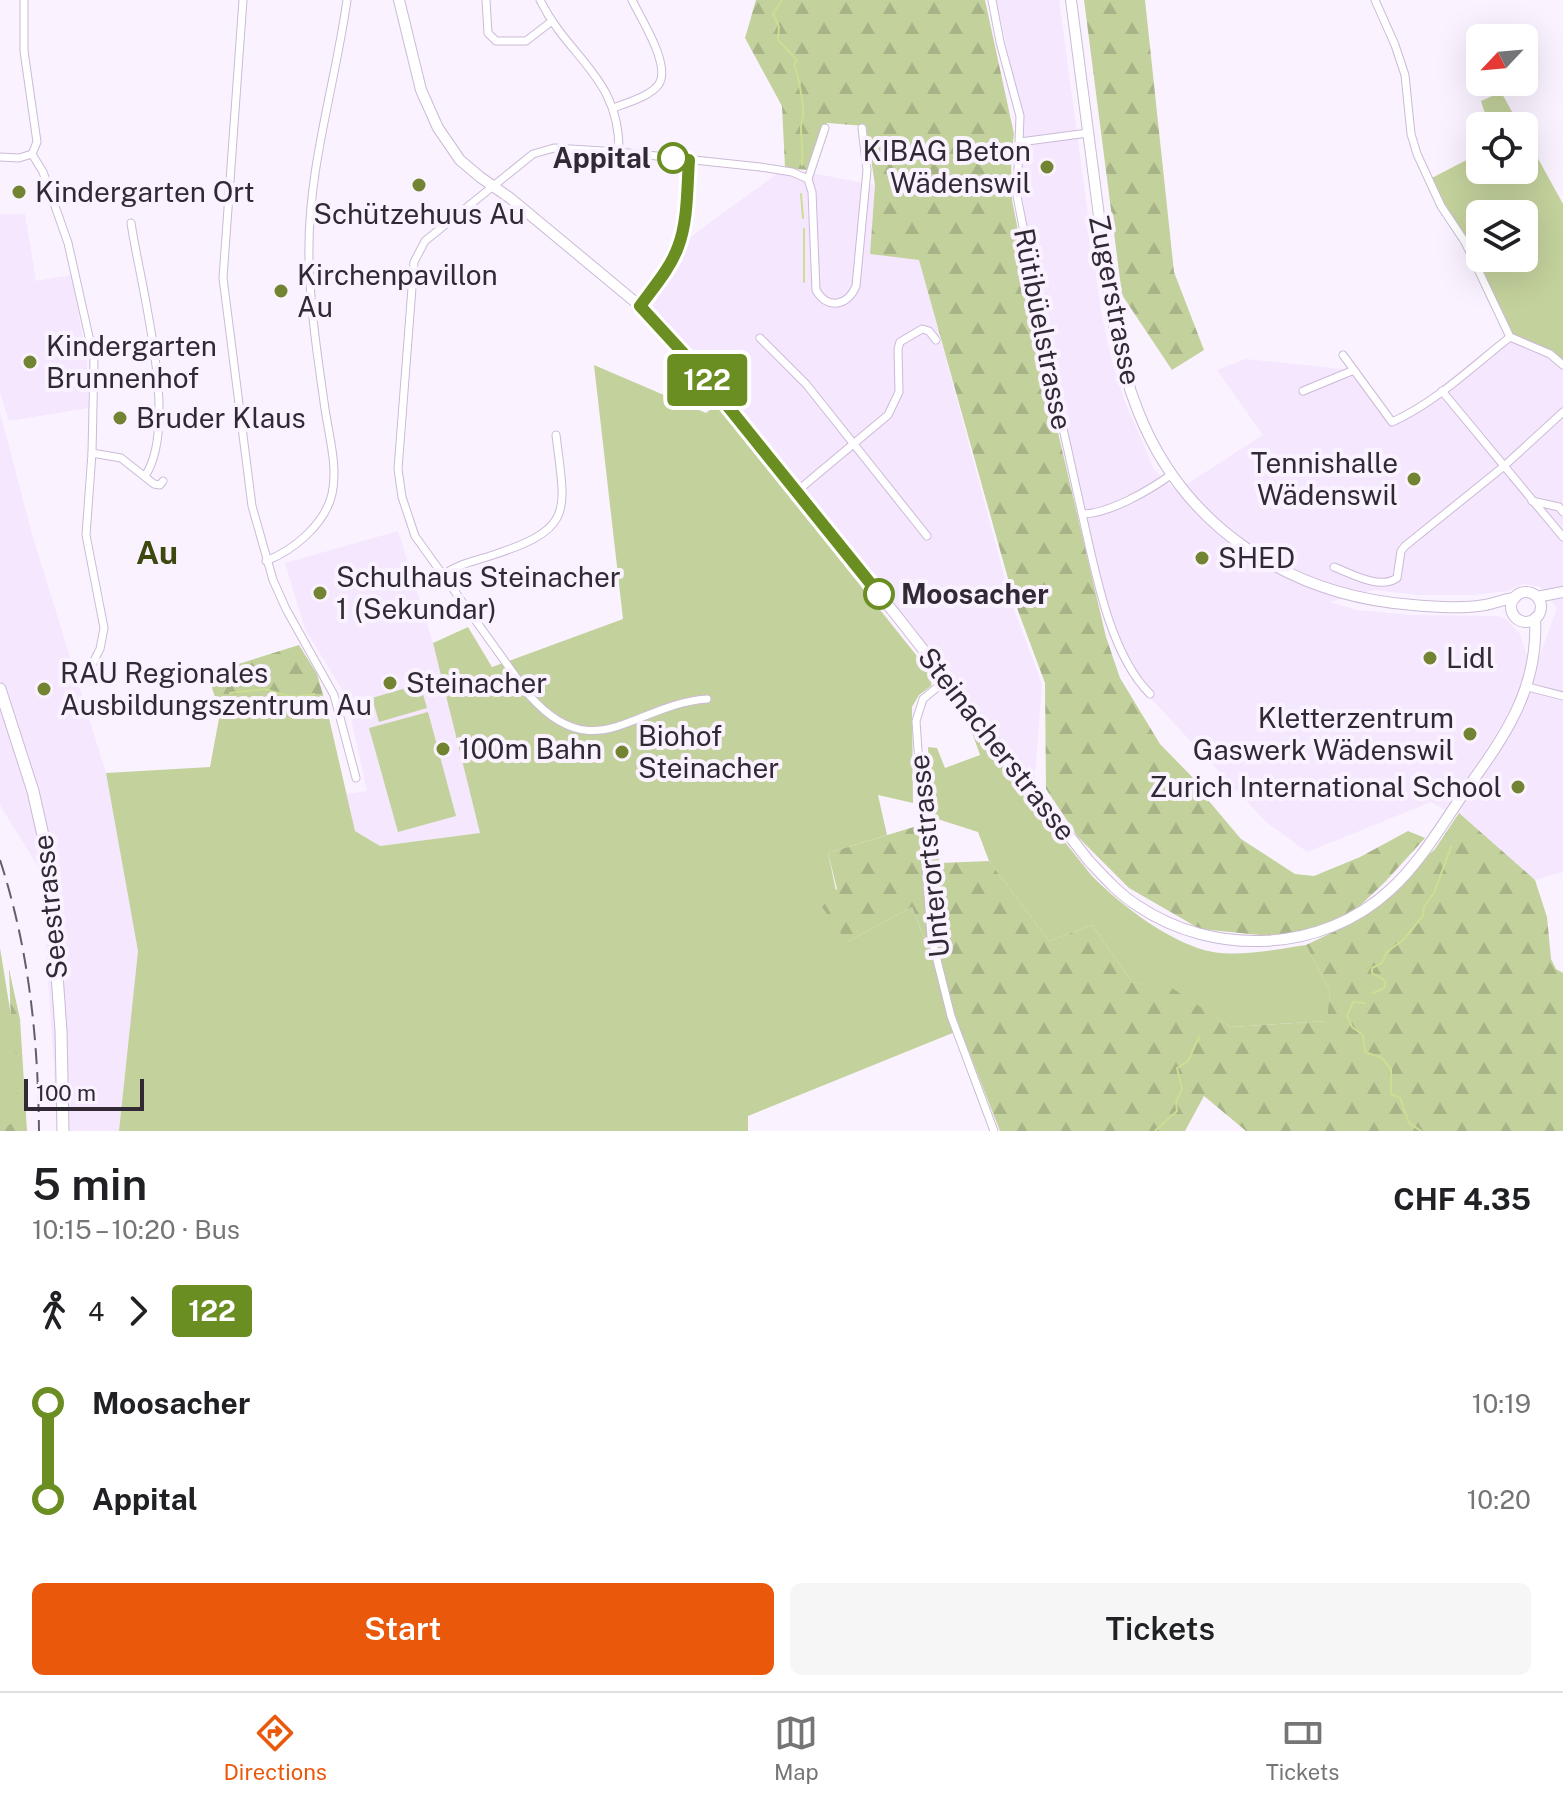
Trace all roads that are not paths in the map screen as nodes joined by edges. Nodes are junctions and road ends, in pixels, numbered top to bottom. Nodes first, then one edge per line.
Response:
1 (24, 0) edge
2 (243, 0) edge
3 (347, 0) edge
4 (399, 0) edge
5 (486, 0) edge
6 (540, 0) edge
7 (632, 0) edge
8 (992, 0) edge
9 (1071, 0) edge
10 (1375, 0) edge
11 (552, 21) junction
12 (613, 108) junction
13 (825, 128) dead end
14 (862, 128) dead end
15 (1088, 133) junction
16 (1020, 142) junction
17 (619, 152) junction
18 (32, 154) junction
19 (0, 157) edge
20 (689, 160) junction
21 (808, 179) junction
22 (494, 186) junction
23 (131, 223) dead end
24 (640, 306) junction
25 (1510, 337) junction
26 (760, 338) dead end
27 (936, 340) dead end
28 (1343, 355) dead end
29 (1563, 365) edge
30 (1354, 370) junction
31 (1303, 391) dead end
32 (1442, 391) junction
33 (1563, 412) edge
34 (556, 435) dead end
35 (854, 444) junction
36 (92, 453) junction
37 (1503, 467) junction
38 (1172, 474) junction
39 (145, 476) junction
40 (163, 481) dead end
41 (796, 492) junction
42 (1532, 501) junction
43 (1563, 512) edge
44 (1082, 514) junction
45 (927, 536) dead end
46 (1563, 537) edge
47 (266, 561) junction
48 (1334, 567) dead end
49 (442, 576) junction
50 (1563, 592) edge
51 (1515, 598) junction
52 (1539, 601) junction
53 (1487, 605) junction
54 (1512, 610) junction
55 (1535, 618) junction
56 (1523, 621) junction
57 (1533, 644) junction
58 (88, 672) dead end
59 (946, 680) junction
60 (1528, 687) junction
61 (0, 689) edge
62 (1150, 694) dead end
63 (1563, 696) edge
64 (707, 699) dead end
65 (356, 778) dead end
66 (63, 1131) edge
67 (994, 1131) edge

1 - 18 street
2 - 47 street
3 - 47 street
4 - 22 street, Steinacherstrasse
5 - 11 street
6 - 11 street
7 - 12 street
8 - 16 street, Rütibüelstrasse
9 - 15 street, Zugerstrasse
10 - 25 street
11 - 12 street
12 - 17 street
13 - 21 street
14 - 21 street
15 - 16 street
15 - 38 street, Zugerstrasse
16 - 44 street, Rütibüelstrasse
17 - 20 street
17 - 22 street
18 - 19 street
18 - 36 street
20 - 21 street
20 - 24 street
22 - 24 street, Steinacherstrasse
22 - 49 street
23 - 39 street
24 - 41 street, Steinacherstrasse
25 - 29 street
25 - 32 street
26 - 35 street
27 - 35 street
28 - 30 street
30 - 31 street
30 - 32 street
32 - 37 street
33 - 37 street
34 - 49 street
35 - 41 street
35 - 45 street
36 - 39 street
36 - 58 street
37 - 42 street
37 - 48 street
38 - 44 street
38 - 53 street, Zugerstrasse
39 - 40 street
41 - 59 street, Steinacherstrasse
42 - 43 street
42 - 46 street
44 - 62 street, Rütibüelstrasse
47 - 65 street
49 - 64 street
50 - 52 street
51 - 52 street
51 - 53 street, Zugerstrasse
51 - 54 street
52 - 55 street
53 - 54 street, Zugerstrasse
54 - 56 street
55 - 56 street
55 - 57 street, Steinacherstrasse
56 - 57 street, Steinacherstrasse
57 - 60 street, Steinacherstrasse
59 - 60 street, Steinacherstrasse
59 - 67 street, Unterortstrasse
60 - 63 street
61 - 66 main road, Seestrasse

